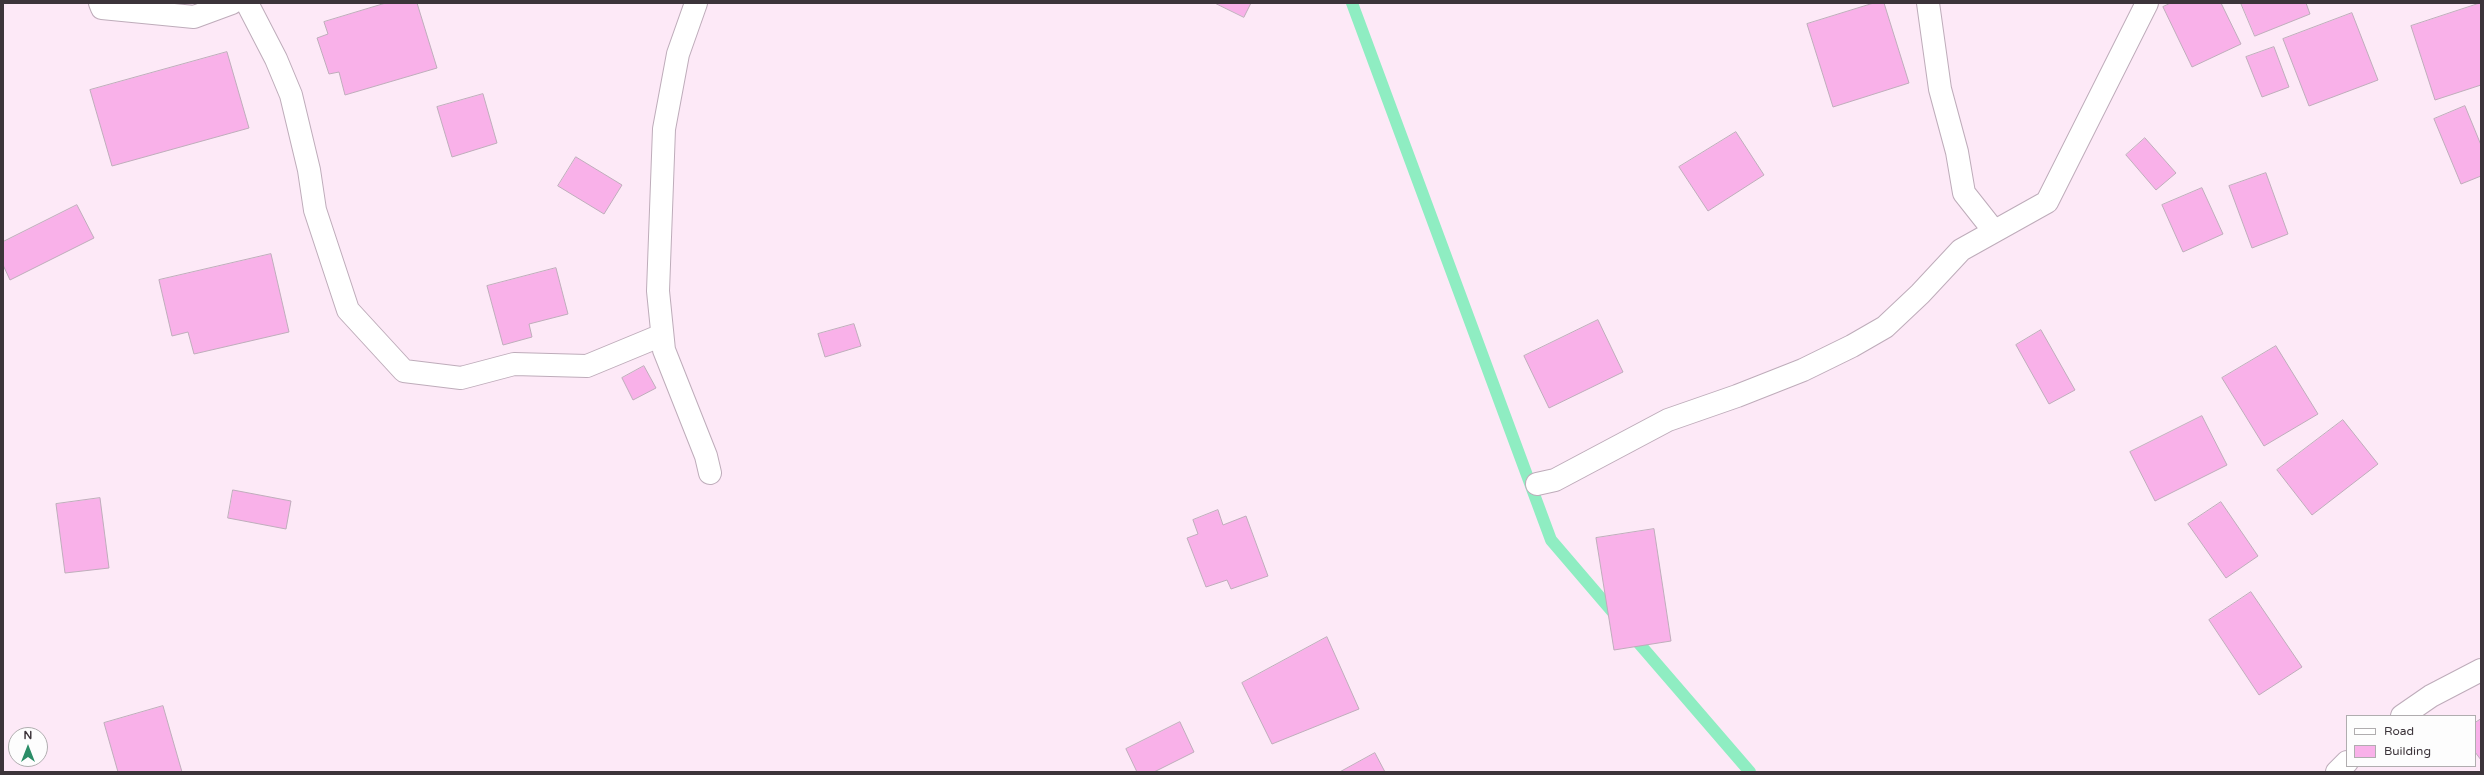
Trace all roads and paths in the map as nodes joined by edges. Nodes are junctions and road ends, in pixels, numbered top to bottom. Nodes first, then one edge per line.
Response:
1 (100, 3) edge
2 (232, 3) edge
3 (247, 3) edge
4 (696, 3) edge
5 (1928, 3) edge
6 (2148, 3) edge
7 (1994, 231) junction
8 (662, 335) junction
9 (710, 473) dead end
10 (1537, 484) dead end
11 (2481, 670) edge
12 (2403, 715) edge
13 (2346, 763) edge
14 (2337, 772) edge

1 - 2 street
3 - 8 street
4 - 8 street
5 - 7 street
6 - 7 street
7 - 10 street
8 - 9 street
11 - 12 street
13 - 14 street

